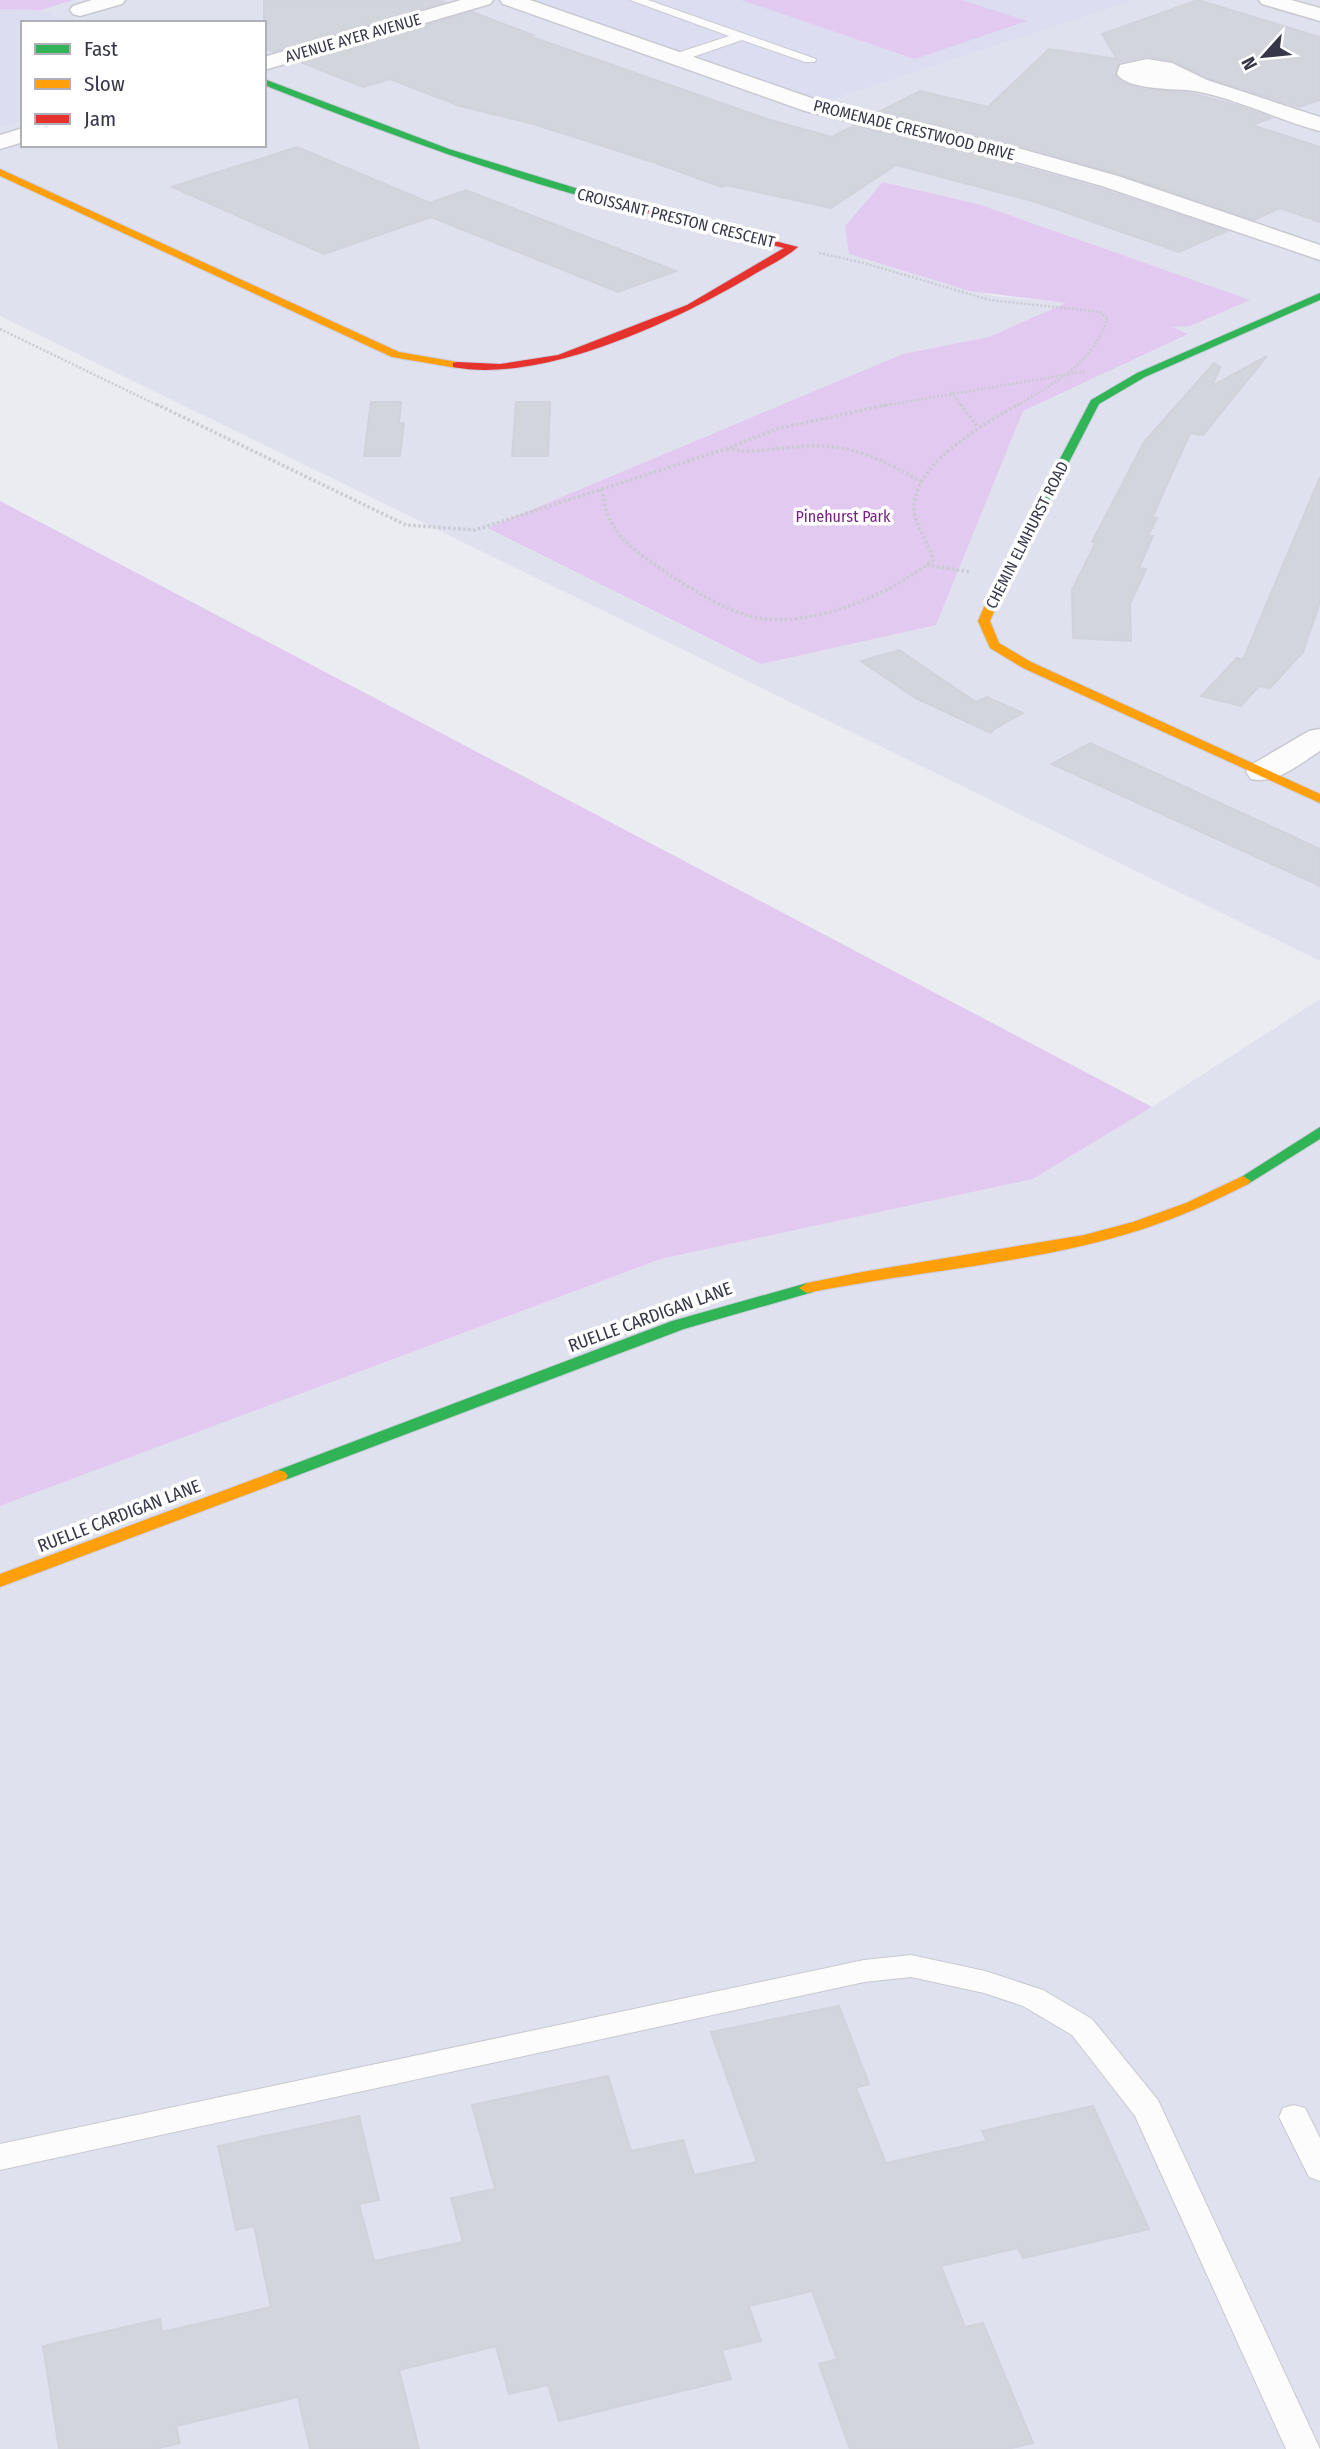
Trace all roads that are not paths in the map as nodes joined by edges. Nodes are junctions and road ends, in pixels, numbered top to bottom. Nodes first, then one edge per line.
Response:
1 (115, 0) edge
2 (483, 0) edge
3 (510, 0) edge
4 (636, 0) edge
5 (1269, 0) edge
6 (1320, 15) edge
7 (108, 21) edge
8 (741, 36) junction
9 (676, 58) junction
10 (810, 59) dead end
11 (266, 63) edge
12 (266, 83) edge
13 (1199, 85) dead end
14 (1320, 124) edge
15 (21, 136) edge
16 (0, 142) edge
17 (0, 172) edge
18 (1320, 253) edge
19 (1320, 296) edge
20 (1320, 738) edge
21 (1262, 772) junction
22 (1320, 799) edge
23 (1320, 1132) edge
24 (0, 1581) edge
25 (1294, 2117) dead end
26 (0, 2157) edge
27 (1320, 2168) edge
28 (1303, 2449) edge

1 - 7 street
2 - 11 street, AVENUE AYER AVENUE
3 - 9 street, PROMENADE CRESTWOOD DRIVE
4 - 8 lane
5 - 6 street
8 - 9 lane
8 - 10 lane
9 - 18 street, PROMENADE CRESTWOOD DRIVE
12 - 17 street, CROISSANT PRESTON CRESCENT
13 - 14 street
15 - 16 street
19 - 21 street, CHEMIN ELMHURST ROAD
20 - 21 street
21 - 22 street, CHEMIN ELMHURST ROAD
23 - 24 street, RUELLE CARDIGAN LANE
25 - 27 lane
26 - 28 lane

